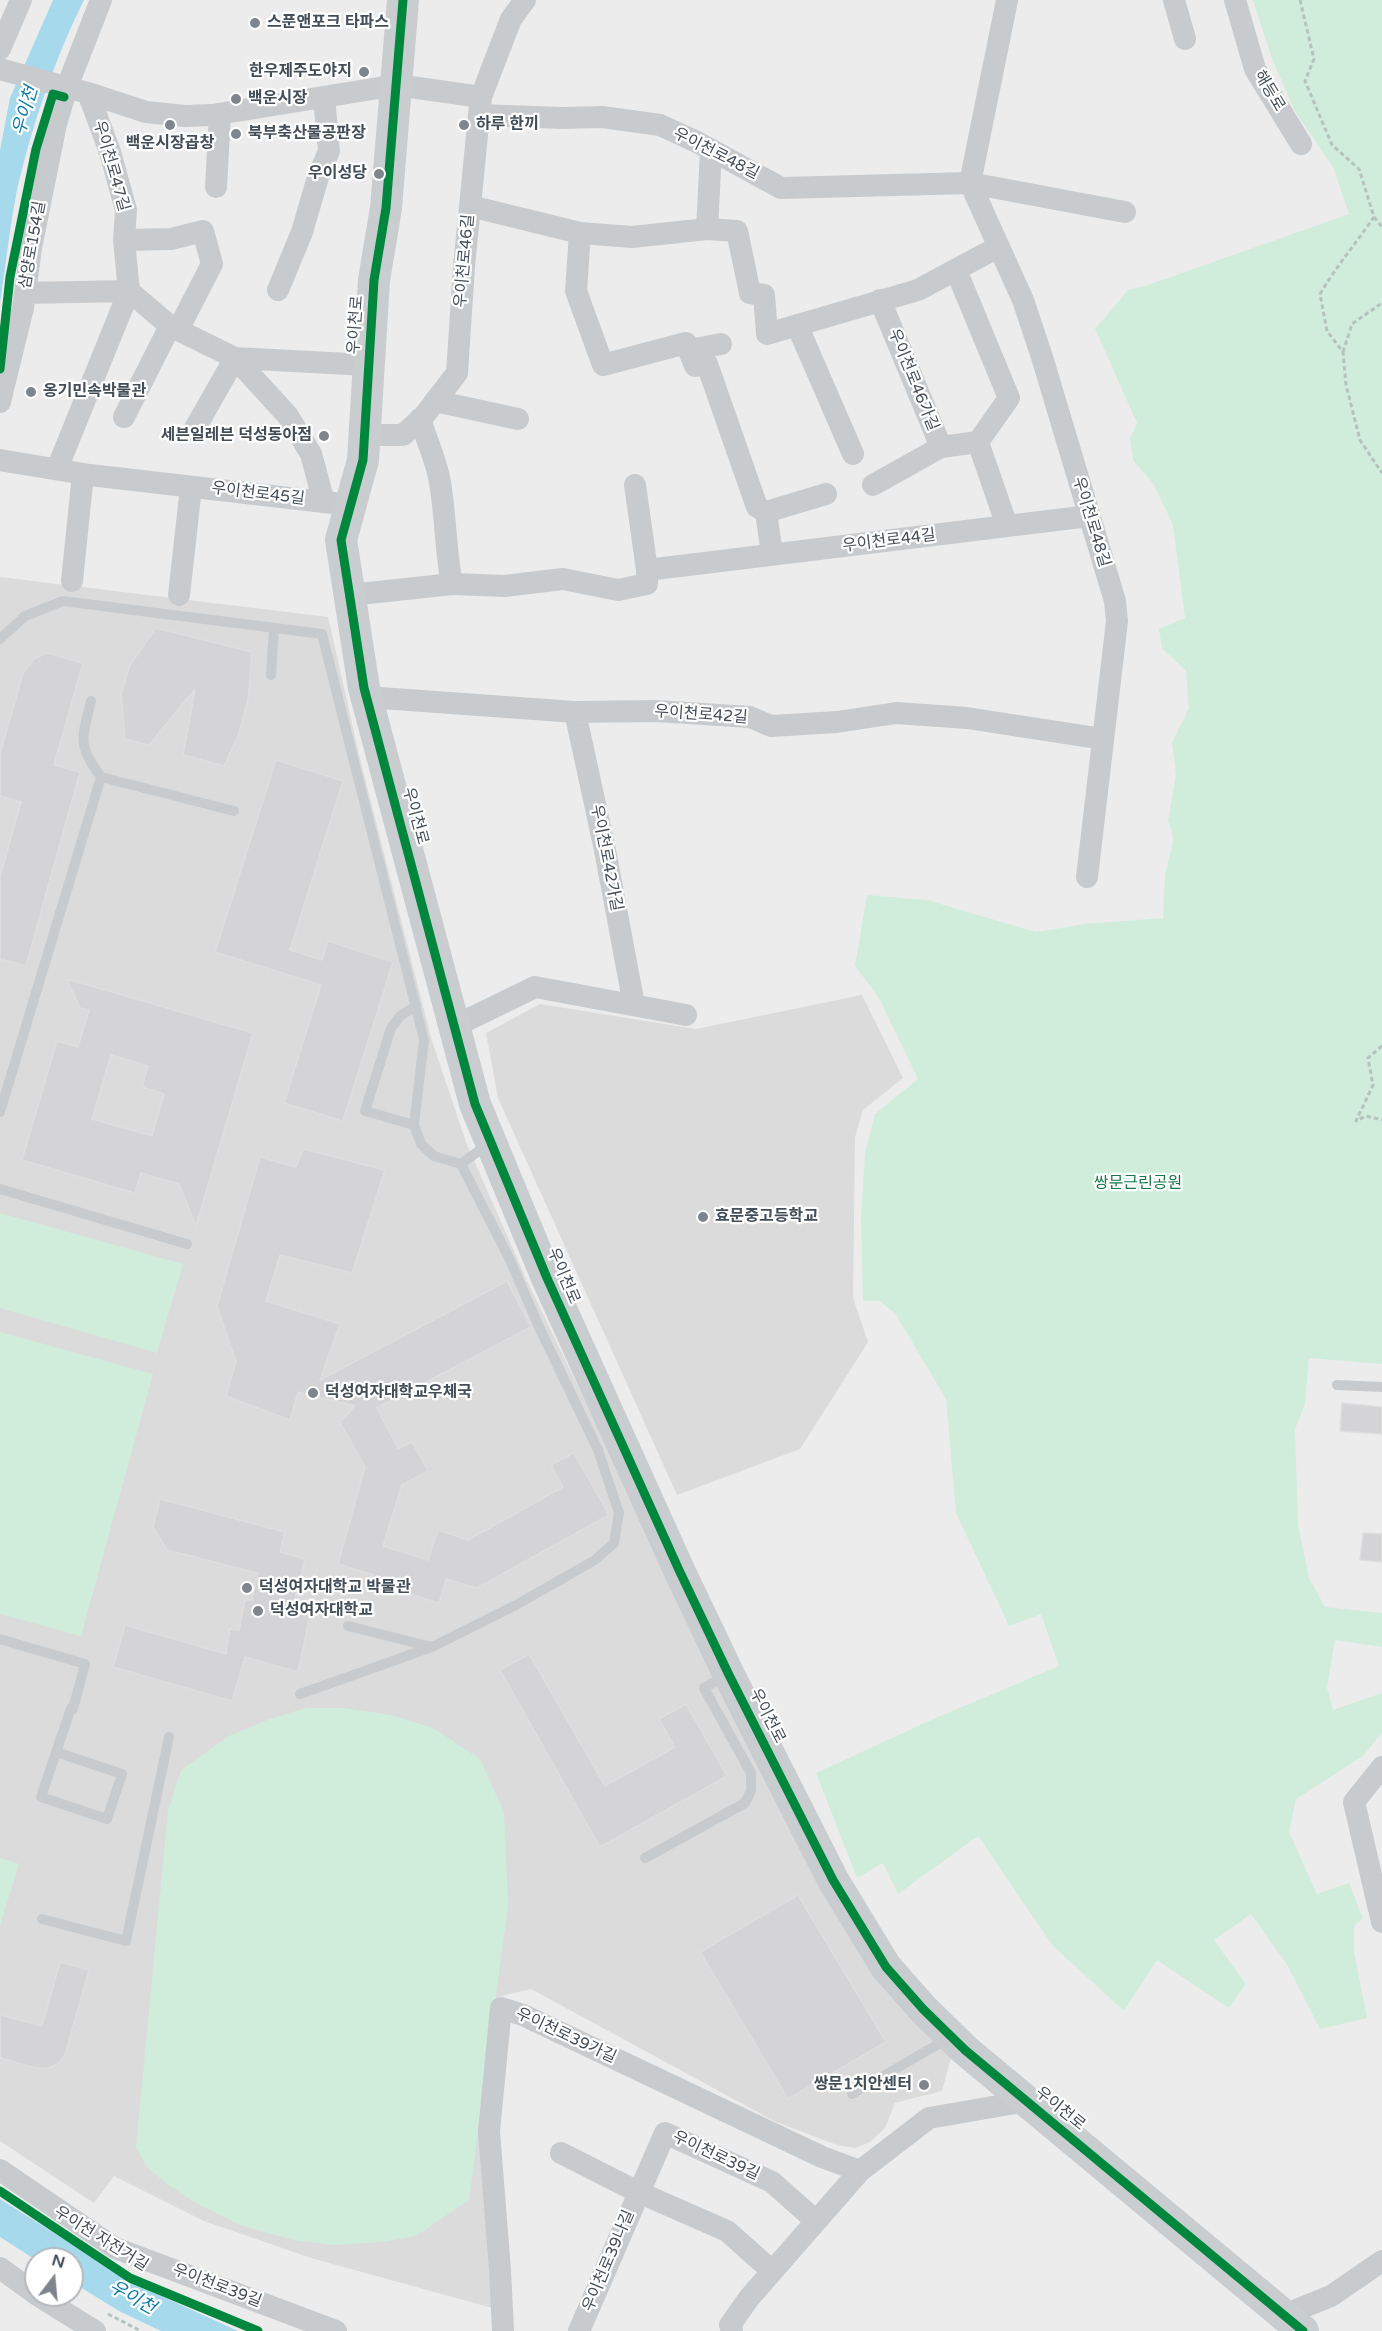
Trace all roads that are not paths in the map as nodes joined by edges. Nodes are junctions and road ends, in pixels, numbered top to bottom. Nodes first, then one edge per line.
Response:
1 (21, 0) edge
2 (101, 0) edge
3 (403, 0) edge
4 (525, 0) edge
5 (1007, 0) edge
6 (1174, 0) edge
7 (1235, 0) edge
8 (511, 10) edge
9 (1185, 39) dead end
10 (0, 49) edge
11 (0, 69) edge
12 (397, 85) junction
13 (78, 90) junction
14 (324, 97) junction
15 (480, 106) junction
16 (220, 114) junction
17 (1301, 144) dead end
18 (711, 150) junction
19 (970, 183) junction
20 (216, 187) dead end
21 (470, 206) junction
22 (1125, 212) dead end
23 (707, 229) junction
24 (580, 233) junction
25 (124, 240) junction
26 (998, 247) junction
27 (956, 270) junction
28 (278, 290) dead end
29 (129, 291) junction
30 (25, 293) junction
31 (880, 300) junction
32 (796, 325) junction
33 (174, 328) junction
34 (721, 344) dead end
35 (689, 350) junction
36 (235, 358) junction
37 (368, 365) junction
38 (435, 401) junction
39 (0, 402) edge
40 (124, 417) dead end
41 (420, 419) junction
42 (518, 419) dead end
43 (194, 430) dead end
44 (364, 435) junction
45 (978, 442) junction
46 (941, 447) junction
47 (853, 454) dead end
48 (0, 460) edge
49 (57, 469) junction
50 (82, 474) junction
51 (635, 485) dead end
52 (873, 485) dead end
53 (191, 487) junction
54 (826, 494) dead end
55 (337, 503) junction
56 (766, 512) junction
57 (1089, 516) junction
58 (1007, 526) junction
59 (772, 554) junction
60 (647, 570) junction
61 (72, 581) dead end
62 (452, 584) junction
63 (179, 595) dead end
64 (350, 595) junction
65 (274, 628) junction
66 (0, 639) edge
67 (271, 675) dead end
68 (367, 697) junction
69 (91, 701) dead end
70 (575, 712) junction
71 (1103, 740) junction
72 (101, 777) junction
73 (234, 811) dead end
74 (1087, 877) dead end
75 (634, 1005) junction
76 (416, 1006) junction
77 (686, 1015) dead end
78 (455, 1026) junction
79 (0, 1112) edge
80 (414, 1125) junction
81 (491, 1142) junction
82 (461, 1164) junction
83 (0, 1189) edge
84 (187, 1244) dead end
85 (1336, 1385) dead end
86 (1382, 1387) edge
87 (348, 1626) dead end
88 (0, 1639) edge
89 (432, 1647) junction
90 (729, 1675) junction
91 (300, 1694) dead end
92 (170, 1737) dead end
93 (56, 1752) junction
94 (1382, 1767) edge
95 (645, 1858) dead end
96 (42, 1919) dead end
97 (1382, 1922) edge
98 (951, 2036) junction
99 (852, 2094) dead end
100 (1027, 2101) junction
101 (561, 2152) dead end
102 (860, 2171) junction
103 (4, 2180) edge
104 (638, 2192) junction
105 (816, 2221) junction
106 (1382, 2261) edge
107 (0, 2268) edge
108 (772, 2271) junction
109 (24, 2285) edge
110 (57, 2307) edge
111 (1293, 2323) edge
112 (95, 2331) edge
113 (336, 2331) edge
114 (503, 2331) edge
115 (579, 2331) edge
116 (732, 2331) edge

1 - 10 street
2 - 13 street, 삼양로154길
3 - 12 street, 우이천로
4 - 8 street
5 - 19 street
6 - 9 street
7 - 17 street, 해등로
8 - 15 street
11 - 13 street
12 - 14 street
12 - 15 street, 우이천로48길
12 - 37 street, 우이천로
13 - 16 street
13 - 25 street, 우이천로47길
13 - 30 street, 삼양로154길
14 - 16 street
14 - 28 street
15 - 18 street, 우이천로48길
15 - 21 street, 우이천로46길
16 - 20 street
18 - 19 street, 우이천로48길
18 - 23 street
19 - 22 street, 우이천로48길
19 - 26 street, 우이천로48길
21 - 24 street
21 - 38 street, 우이천로46길
23 - 24 street
23 - 32 street
24 - 35 street
25 - 29 street, 우이천로47길
25 - 33 street
26 - 27 street
26 - 57 street, 우이천로48길
27 - 31 street
27 - 45 street
29 - 30 street
29 - 33 street
29 - 49 street
30 - 39 street, 삼양로154길
31 - 32 street
31 - 46 street, 우이천로46가길
32 - 47 street
33 - 36 street
33 - 40 street
34 - 35 street
35 - 56 street
36 - 37 street
36 - 43 street
36 - 55 street, 우이천로45길
37 - 44 street, 우이천로
38 - 41 street, 우이천로46길
38 - 42 street
41 - 44 street, 우이천로46길
41 - 62 street
44 - 55 street, 우이천로
45 - 46 street, 우이천로46가길
45 - 58 street
46 - 52 street
48 - 49 street, 우이천로45길
49 - 50 street, 우이천로45길
50 - 53 street, 우이천로45길
50 - 61 street
51 - 60 street
53 - 55 street, 우이천로45길
53 - 63 street, 우이천로45길
54 - 56 street
55 - 64 street, 우이천로
56 - 59 street
57 - 58 street, 우이천로44길
57 - 71 street, 우이천로48길
58 - 59 street, 우이천로44길
59 - 60 street, 우이천로44길
60 - 62 street
62 - 64 street
64 - 68 street, 우이천로
65 - 66 lane
65 - 67 lane
65 - 76 lane
68 - 70 street, 우이천로42길
68 - 78 street, 우이천로
69 - 72 lane
70 - 71 street, 우이천로42길
70 - 75 street, 우이천로42가길
71 - 74 street, 우이천로48길
72 - 73 lane
72 - 79 lane
75 - 77 street
75 - 78 street
76 - 80 lane
76 - 80 lane
78 - 81 street, 우이천로
80 - 82 lane
81 - 82 lane
81 - 90 street, 우이천로
82 - 89 lane
83 - 84 lane
85 - 86 lane
87 - 89 lane
88 - 93 lane
89 - 91 lane
90 - 95 lane
90 - 98 street, 우이천로
92 - 96 lane
93 - 93 lane
94 - 97 street
98 - 99 lane
98 - 100 street, 우이천로
100 - 102 street
100 - 111 street, 우이천로
101 - 104 street, 우이천로39나길
102 - 105 street
102 - 114 street, 우이천로39가길
103 - 113 street, 우이천로39길
104 - 105 street, 우이천로39길
104 - 108 street, 우이천로39나길
104 - 115 street, 우이천로39나길
105 - 108 street
106 - 111 street
107 - 109 street
108 - 116 street
110 - 112 street

